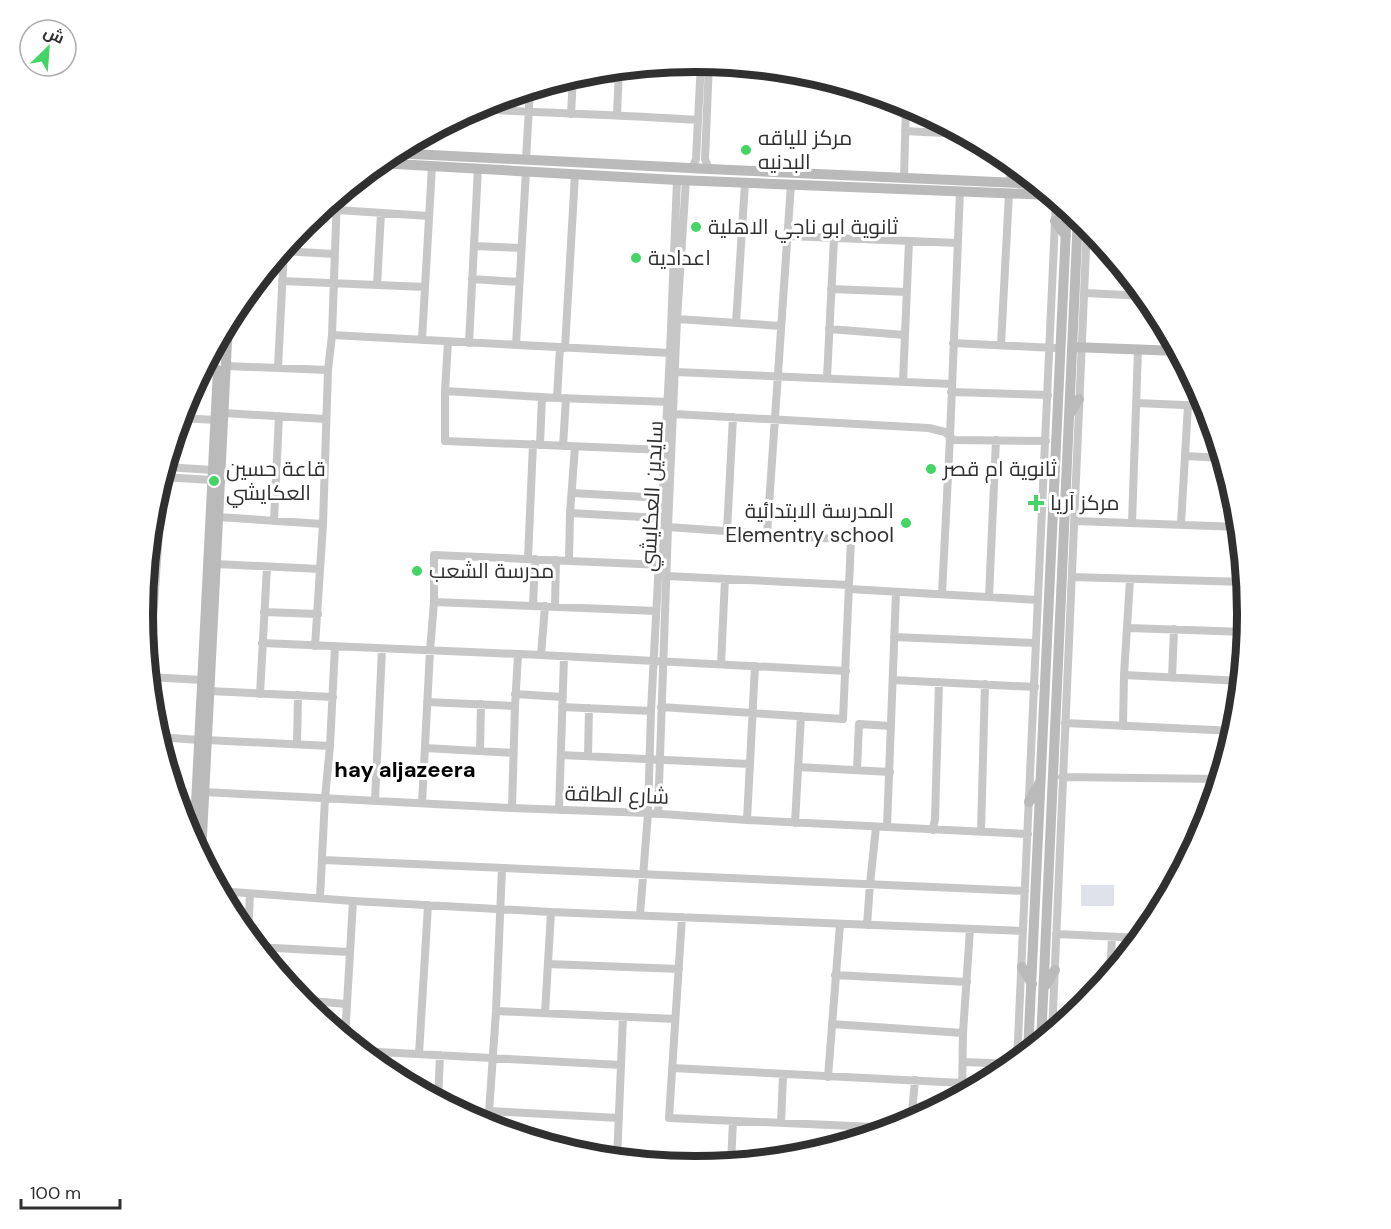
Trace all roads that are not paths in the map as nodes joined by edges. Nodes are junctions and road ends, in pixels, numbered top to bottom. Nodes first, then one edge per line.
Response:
1 (700, 72) edge
2 (709, 72) edge
3 (609, 79) edge
4 (619, 80) joint
5 (573, 86) edge
6 (530, 98) edge
7 (497, 110) edge
8 (529, 112) junction
9 (571, 114) junction
10 (906, 114) edge
11 (617, 115) junction
12 (698, 120) junction
13 (905, 131) junction
14 (944, 133) edge
15 (408, 155) edge
16 (552, 161) junction
17 (393, 164) edge
18 (694, 164) junction
19 (707, 164) junction
20 (432, 166) junction
21 (532, 166) junction
22 (478, 168) junction
23 (554, 173) junction
24 (1011, 173) edge
25 (575, 174) junction
26 (904, 178) junction
27 (682, 180) junction
28 (823, 180) junction
29 (797, 181) junction
30 (745, 183) junction
31 (1028, 186) edge
32 (1010, 188) junction
33 (960, 191) junction
34 (1036, 192) edge
35 (1056, 209) edge
36 (337, 210) joint
37 (381, 213) junction
38 (429, 216) junction
39 (1067, 220) edge
40 (1055, 221) junction
41 (1077, 230) edge
42 (788, 236) junction
43 (1066, 236) junction
44 (834, 238) junction
45 (1087, 240) edge
46 (909, 241) junction
47 (958, 243) junction
48 (474, 246) junction
49 (521, 248) junction
50 (294, 251) edge
51 (334, 254) junction
52 (283, 263) edge
53 (472, 279) junction
54 (282, 281) junction
55 (333, 282) junction
56 (519, 282) junction
57 (377, 285) junction
58 (425, 287) junction
59 (831, 290) junction
60 (907, 292) junction
61 (1085, 293) junction
62 (1133, 293) edge
63 (1074, 304) junction
64 (1057, 317) junction
65 (677, 319) junction
66 (1083, 319) junction
67 (736, 323) junction
68 (781, 326) junction
69 (829, 329) junction
70 (332, 335) junction
71 (905, 335) junction
72 (422, 340) junction
73 (227, 341) edge
74 (448, 342) junction
75 (469, 343) junction
76 (953, 343) junction
77 (516, 345) junction
78 (1001, 345) junction
79 (562, 348) junction
80 (1066, 348) junction
81 (1138, 350) junction
82 (1169, 351) edge
83 (220, 354) edge
84 (670, 354) junction
85 (226, 366) junction
86 (278, 368) junction
87 (328, 370) junction
88 (675, 372) junction
89 (778, 375) junction
90 (827, 378) junction
91 (903, 381) junction
92 (951, 388) junction
93 (445, 391) junction
94 (1048, 395) junction
95 (542, 397) junction
96 (562, 398) junction
97 (1080, 399) junction
98 (671, 402) junction
99 (1136, 403) junction
100 (1188, 405) junction
101 (1196, 405) edge
102 (674, 414) junction
103 (279, 416) junction
104 (220, 417) junction
105 (734, 417) junction
106 (190, 418) edge
107 (326, 418) junction
108 (1058, 418) junction
109 (775, 419) junction
110 (950, 437) junction
111 (996, 440) junction
112 (1046, 441) junction
113 (536, 445) junction
114 (563, 446) junction
115 (575, 447) junction
116 (665, 450) junction
117 (1185, 456) junction
118 (1215, 458) edge
119 (668, 464) junction
120 (173, 468) edge
121 (213, 475) junction
122 (170, 477) edge
123 (572, 493) junction
124 (663, 498) junction
125 (570, 513) junction
126 (218, 517) junction
127 (662, 518) junction
128 (274, 521) junction
129 (1075, 521) junction
130 (1132, 523) junction
131 (323, 524) junction
132 (1181, 524) junction
133 (668, 527) junction
134 (1230, 527) edge
135 (727, 531) junction
136 (767, 534) junction
137 (532, 559) junction
138 (556, 560) junction
139 (568, 561) junction
140 (1057, 562) junction
141 (216, 564) junction
142 (156, 565) edge
143 (663, 565) junction
144 (267, 567) junction
145 (320, 569) junction
146 (666, 576) junction
147 (725, 579) junction
148 (1067, 579) junction
149 (1130, 579) junction
150 (1050, 582) junction
151 (1237, 582) edge
152 (156, 585) joint
153 (849, 587) junction
154 (210, 590) junction
155 (896, 592) junction
156 (942, 594) junction
157 (989, 597) junction
158 (1038, 600) junction
159 (434, 602) junction
160 (533, 606) junction
161 (545, 606) junction
162 (555, 607) junction
163 (656, 611) junction
164 (264, 612) junction
165 (318, 614) junction
166 (153, 622) edge
167 (1128, 628) junction
168 (1174, 630) junction
169 (1238, 632) edge
170 (894, 638) junction
171 (262, 643) junction
172 (1036, 643) junction
173 (315, 646) junction
174 (335, 646) junction
175 (382, 649) junction
176 (430, 651) junction
177 (518, 655) junction
178 (541, 655) junction
179 (564, 657) junction
180 (654, 661) junction
181 (663, 661) junction
182 (721, 664) junction
183 (755, 666) junction
184 (846, 670) junction
185 (1124, 675) junction
186 (157, 678) edge
187 (1172, 678) junction
188 (202, 680) junction
189 (893, 680) junction
190 (1233, 681) edge
191 (939, 682) junction
192 (985, 684) junction
193 (1035, 687) junction
194 (209, 691) junction
195 (260, 694) junction
196 (515, 694) junction
197 (298, 695) junction
198 (333, 697) junction
199 (563, 698) junction
200 (427, 702) junction
201 (481, 704) junction
202 (515, 706) junction
203 (562, 707) junction
204 (662, 707) junction
205 (589, 708) junction
206 (651, 711) junction
207 (752, 713) junction
208 (801, 716) junction
209 (1065, 723) junction
210 (891, 726) junction
211 (1123, 726) junction
212 (1226, 731) edge
213 (167, 738) edge
214 (202, 740) junction
215 (1055, 742) junction
216 (297, 744) junction
217 (330, 746) junction
218 (425, 748) junction
219 (480, 750) junction
220 (513, 753) junction
221 (561, 755) junction
222 (1064, 755) junction
223 (588, 756) junction
224 (650, 759) junction
225 (659, 759) junction
226 (750, 764) junction
227 (798, 767) junction
228 (857, 770) junction
229 (890, 771) junction
230 (1062, 777) junction
231 (1041, 779) junction
232 (1212, 779) edge
233 (204, 792) junction
234 (325, 798) junction
235 (375, 801) junction
236 (1029, 802) junction
237 (422, 803) junction
238 (512, 808) junction
239 (559, 810) junction
240 (648, 813) junction
241 (658, 814) junction
242 (747, 820) junction
243 (795, 823) junction
244 (195, 825) edge
245 (876, 827) junction
246 (887, 827) junction
247 (933, 830) junction
248 (981, 832) junction
249 (1028, 834) junction
250 (202, 839) edge
251 (323, 860) junction
252 (502, 868) junction
253 (643, 874) junction
254 (870, 884) junction
255 (1025, 891) junction
256 (230, 892) edge
257 (250, 894) junction
258 (320, 898) junction
259 (353, 901) junction
260 (428, 905) junction
261 (500, 909) junction
262 (551, 912) junction
263 (640, 915) junction
264 (682, 917) junction
265 (249, 922) edge
266 (840, 924) junction
267 (867, 925) junction
268 (970, 929) junction
269 (1023, 931) junction
270 (1056, 934) junction
271 (1112, 937) junction
272 (1131, 938) edge
273 (267, 948) edge
274 (350, 952) junction
275 (1111, 963) edge
276 (548, 964) junction
277 (1022, 967) junction
278 (679, 969) junction
279 (1055, 970) junction
280 (835, 975) junction
281 (967, 982) junction
282 (1032, 984) junction
283 (1043, 989) junction
284 (316, 1001) edge
285 (346, 1004) junction
286 (495, 1011) junction
287 (545, 1013) junction
288 (623, 1017) junction
289 (675, 1019) junction
290 (1053, 1022) edge
291 (832, 1024) junction
292 (345, 1028) edge
293 (1041, 1032) edge
294 (963, 1033) junction
295 (1029, 1043) edge
296 (1017, 1052) edge
297 (375, 1053) edge
298 (419, 1054) junction
299 (440, 1055) junction
300 (492, 1058) junction
301 (963, 1062) junction
302 (1002, 1063) edge
303 (621, 1065) junction
304 (672, 1068) junction
305 (783, 1075) junction
306 (828, 1077) junction
307 (915, 1080) junction
308 (963, 1083) junction
309 (963, 1086) edge
310 (438, 1092) edge
311 (489, 1111) junction
312 (912, 1112) edge
313 (489, 1116) edge
314 (619, 1118) junction
315 (733, 1121) junction
316 (781, 1123) junction
317 (873, 1127) edge
318 (617, 1151) edge
319 (731, 1156) edge

1 - 12 street
2 - 19 street
3 - 4 street
4 - 11 street
5 - 9 street
6 - 8 street
7 - 8 street
8 - 9 street
8 - 21 street
9 - 11 street
10 - 13 street
11 - 12 street
12 - 18 street
13 - 14 street
13 - 26 street
15 - 21 street
16 - 18 street
16 - 21 street
16 - 23 street
17 - 20 street
18 - 19 street
19 - 29 street
20 - 22 street
20 - 38 street
21 - 22 street
21 - 23 street
21 - 49 street
22 - 48 street
23 - 25 street
24 - 32 street
25 - 27 street
25 - 79 street
26 - 28 street
26 - 32 street
27 - 30 street
27 - 65 street, سايدين العكايشي
27 - 84 street, سايدين العكايشي
28 - 29 street
28 - 33 street
29 - 30 street
29 - 42 street
30 - 67 street
31 - 32 street
32 - 33 street
32 - 34 street
32 - 78 street
33 - 47 street
35 - 40 street
36 - 37 street
36 - 51 street
37 - 38 street
37 - 57 street
38 - 58 street
39 - 43 street
40 - 43 street
40 - 64 street
41 - 63 street
42 - 44 street
42 - 68 street
43 - 64 street
44 - 46 street
44 - 59 street
45 - 61 street
46 - 47 street
46 - 60 street
47 - 76 street
48 - 49 street
48 - 53 street
49 - 56 street
50 - 51 street
51 - 55 street
52 - 54 street
53 - 56 street
53 - 75 street
54 - 55 street
54 - 86 street
55 - 57 street
55 - 70 street
56 - 77 street
57 - 58 street
58 - 72 street
59 - 60 street
59 - 69 street
60 - 71 street
61 - 62 street
61 - 66 street
63 - 66 street
63 - 80 street
64 - 80 street
65 - 67 street
65 - 88 street, سايدين العكايشي
66 - 80 street
67 - 68 street
68 - 89 street
69 - 71 street
69 - 90 street
70 - 72 street
70 - 87 street
71 - 91 street
72 - 74 street
73 - 85 street
74 - 75 street
74 - 93 street
75 - 77 street
76 - 78 street
76 - 92 street
77 - 79 street
78 - 80 street
79 - 84 street
79 - 96 street
80 - 81 street
80 - 94 street
80 - 97 street
80 - 108 street
81 - 82 street
81 - 99 street
83 - 104 street
84 - 98 street, سايدين العكايشي
85 - 86 street
85 - 104 street
86 - 87 street
87 - 107 street
88 - 89 street
88 - 98 street, سايدين العكايشي
89 - 90 street
89 - 109 street
90 - 91 street
91 - 92 street
92 - 94 street
92 - 110 street
93 - 95 street
93 - 113 street
94 - 108 street
95 - 96 street
95 - 113 street
96 - 98 street
96 - 114 street
97 - 108 street
97 - 129 street
98 - 102 street, سايدين العكايشي
98 - 116 street, سايدين العكايشي
99 - 100 street
99 - 130 street
100 - 101 street
100 - 117 street
102 - 105 street
102 - 119 street, سايدين العكايشي
103 - 104 street
103 - 107 street
103 - 128 street
104 - 106 street
104 - 121 street
104 - 126 street
105 - 109 street
105 - 135 street
107 - 131 street
108 - 112 street
108 - 140 street
109 - 110 street
109 - 136 street
110 - 111 street
110 - 156 street
111 - 112 street
111 - 157 street
112 - 158 street
113 - 114 street
113 - 137 street
114 - 115 street
115 - 116 street
115 - 123 street
116 - 119 street, سايدين العكايشي
117 - 118 street
117 - 132 street
119 - 124 street, سايدين العكايشي
119 - 133 street, سايدين العكايشي
120 - 121 street
121 - 122 street
121 - 154 street
123 - 124 street
123 - 125 street
124 - 127 street, سايدين العكايشي
125 - 127 street
125 - 139 street
126 - 128 street
126 - 141 street
127 - 143 street, سايدين العكايشي
128 - 131 street
129 - 130 street
129 - 148 street
130 - 132 street
131 - 145 street
132 - 134 street
133 - 135 street
133 - 143 street, سايدين العكايشي
135 - 136 street
136 - 153 street
137 - 138 street
137 - 159 street
137 - 160 street
138 - 139 street
138 - 162 street
139 - 143 street
140 - 148 street
140 - 150 street
141 - 144 street
141 - 154 street
142 - 152 street
143 - 146 street, سايدين العكايشي
143 - 163 street, سايدين العكايشي
144 - 145 street
144 - 164 street
145 - 165 street
146 - 147 street
146 - 181 street, سايدين العكايشي
147 - 153 street
147 - 182 street
148 - 149 street
148 - 150 street
148 - 209 street
148 - 215 street
149 - 151 street
149 - 167 street
150 - 231 street
152 - 166 street
153 - 155 street
153 - 184 street
154 - 188 street
154 - 194 street
155 - 156 street
155 - 170 street
156 - 157 street
157 - 158 street
158 - 172 street
159 - 160 street
159 - 176 street
160 - 161 street
161 - 162 street
161 - 178 street
162 - 163 street
163 - 180 street, سايدين العكايشي
164 - 165 street
164 - 171 street
165 - 173 street
167 - 168 street
167 - 185 street
168 - 169 street
168 - 187 street
170 - 172 street
170 - 189 street
171 - 173 street
171 - 195 street
172 - 193 street
173 - 174 street
174 - 175 street
174 - 198 street
175 - 176 street
175 - 235 street
176 - 177 street
176 - 200 street
177 - 178 street
177 - 196 street
178 - 179 street
179 - 180 street
179 - 199 street
180 - 181 street
180 - 206 street, سايدين العكايشي
181 - 182 street
181 - 204 street, سايدين العكايشي
182 - 183 street
183 - 184 street
183 - 207 street
184 - 208 street
185 - 187 street
185 - 211 street
186 - 188 street
187 - 190 street
188 - 214 street
189 - 191 street
189 - 210 street
191 - 192 street
191 - 247 street
192 - 193 street
192 - 248 street
193 - 236 street
194 - 195 street
194 - 214 street
195 - 197 street
196 - 199 street
196 - 202 street
197 - 198 street
197 - 216 street
198 - 217 street
199 - 203 street
200 - 201 street
200 - 218 street
201 - 202 street
201 - 219 street
202 - 220 street
203 - 205 street
203 - 221 street
204 - 207 street
204 - 225 street, سايدين العكايشي
205 - 206 street
205 - 223 street
206 - 224 street, سايدين العكايشي
207 - 208 street
207 - 226 street
208 - 227 street
209 - 211 street
209 - 222 street
210 - 228 street
210 - 229 street
211 - 212 street
213 - 214 street
214 - 216 street
214 - 233 street
214 - 244 street
215 - 222 street
215 - 283 street
216 - 217 street
217 - 234 street
218 - 219 street
218 - 237 street
219 - 220 street
220 - 238 street
221 - 223 street
221 - 239 street
222 - 230 street
223 - 224 street
224 - 225 street
224 - 240 street, سايدين العكايشي
225 - 226 street
225 - 241 street, سايدين العكايشي
226 - 242 street
227 - 228 street
227 - 243 street
228 - 229 street
229 - 246 street
230 - 232 street
230 - 270 street
231 - 236 street
231 - 282 street
233 - 234 street, شارع الطاقة
233 - 250 street
234 - 235 street, شارع الطاقة
234 - 251 street
235 - 237 street, شارع الطاقة
236 - 249 street
237 - 238 street, شارع الطاقة
238 - 239 street, شارع الطاقة
239 - 240 street, شارع الطاقة
240 - 241 street, شارع الطاقة
240 - 253 street, سايدين العكايشي
241 - 242 street, شارع الطاقة
242 - 243 street, شارع الطاقة
243 - 245 street, شارع الطاقة
245 - 246 street, شارع الطاقة
245 - 254 street
246 - 247 street, شارع الطاقة
247 - 248 street, شارع الطاقة
248 - 249 street, شارع الطاقة
249 - 255 street
251 - 252 street
251 - 258 street
252 - 253 street
252 - 261 street
253 - 254 street
253 - 263 street, سايدين العكايشي
254 - 255 street
254 - 267 street
255 - 269 street
256 - 257 street
257 - 258 street
257 - 265 street
258 - 259 street
259 - 260 street
259 - 274 street
260 - 261 street
260 - 298 street
261 - 262 street
261 - 286 street
262 - 263 street
262 - 276 street
263 - 264 street
264 - 266 street
264 - 278 street
266 - 267 street
266 - 280 street
267 - 268 street
268 - 269 street
268 - 281 street
269 - 277 street
270 - 271 street
270 - 279 street
271 - 272 street
271 - 275 street
273 - 274 street
274 - 285 street
276 - 278 street
276 - 287 street
277 - 282 street
277 - 296 street
278 - 289 street
279 - 283 street
279 - 290 street
280 - 281 street
280 - 291 street
281 - 294 street
282 - 295 street
283 - 293 street
284 - 285 street
285 - 292 street
286 - 287 street
286 - 300 street
287 - 288 street
288 - 289 street
288 - 303 street
289 - 304 street
291 - 294 street
291 - 306 street
294 - 301 street
297 - 298 street
298 - 299 street
299 - 300 street
299 - 310 street
300 - 303 street
300 - 311 street
301 - 302 street
301 - 308 street
303 - 314 street
304 - 305 street
304 - 315 street
305 - 306 street
305 - 316 street
306 - 307 street
307 - 308 street
307 - 312 street
308 - 309 street
311 - 313 street
311 - 314 street
314 - 318 street
315 - 316 street
315 - 319 street
316 - 317 street

